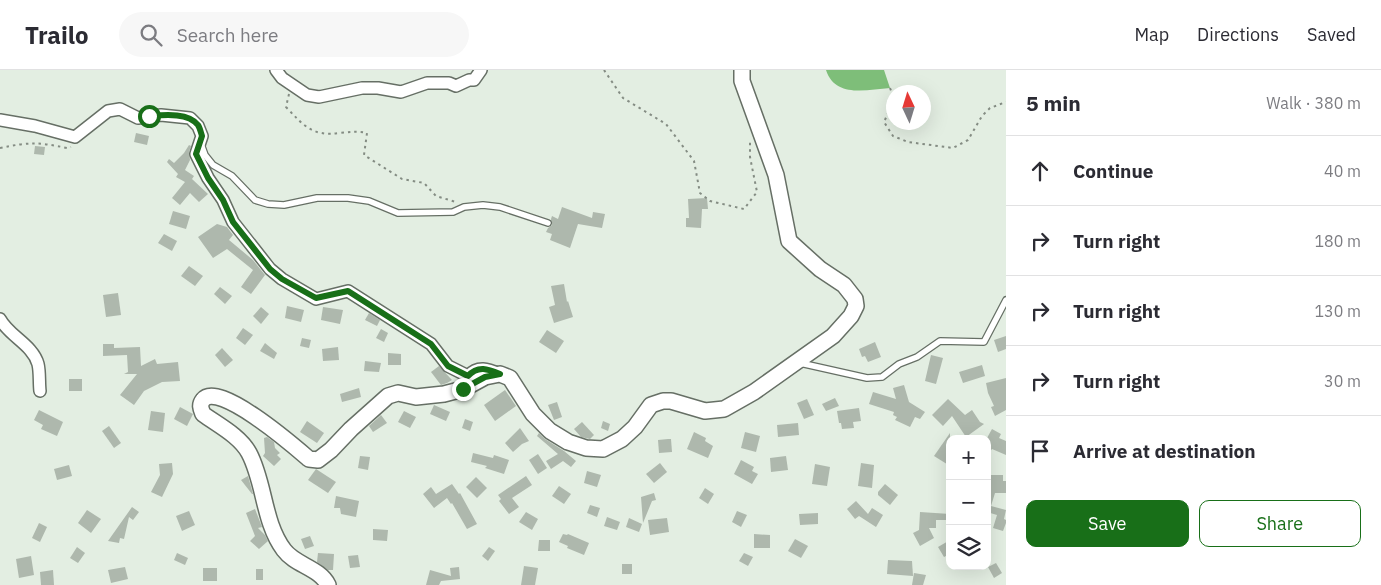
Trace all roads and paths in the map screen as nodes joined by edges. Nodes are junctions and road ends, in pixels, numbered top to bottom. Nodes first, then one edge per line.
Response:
1 (276, 70) edge
2 (480, 70) edge
3 (604, 70) edge
4 (742, 70) edge
5 (291, 84) junction
6 (1006, 102) edge
7 (0, 120) edge
8 (889, 130) edge
9 (750, 133) dead end
10 (75, 137) junction
11 (200, 140) junction
12 (0, 148) edge
13 (464, 207) junction
14 (548, 223) dead end
15 (1006, 300) edge
16 (0, 319) edge
17 (798, 362) junction
18 (500, 374) junction
19 (40, 392) dead end
20 (328, 585) edge

1 - 5 street
2 - 5 street
3 - 9 path
4 - 17 street
5 - 13 path
6 - 8 path
7 - 10 street
10 - 11 street
10 - 12 path
11 - 13 lane
11 - 18 street
13 - 14 lane
15 - 17 lane
16 - 19 street
17 - 18 street
18 - 20 street

